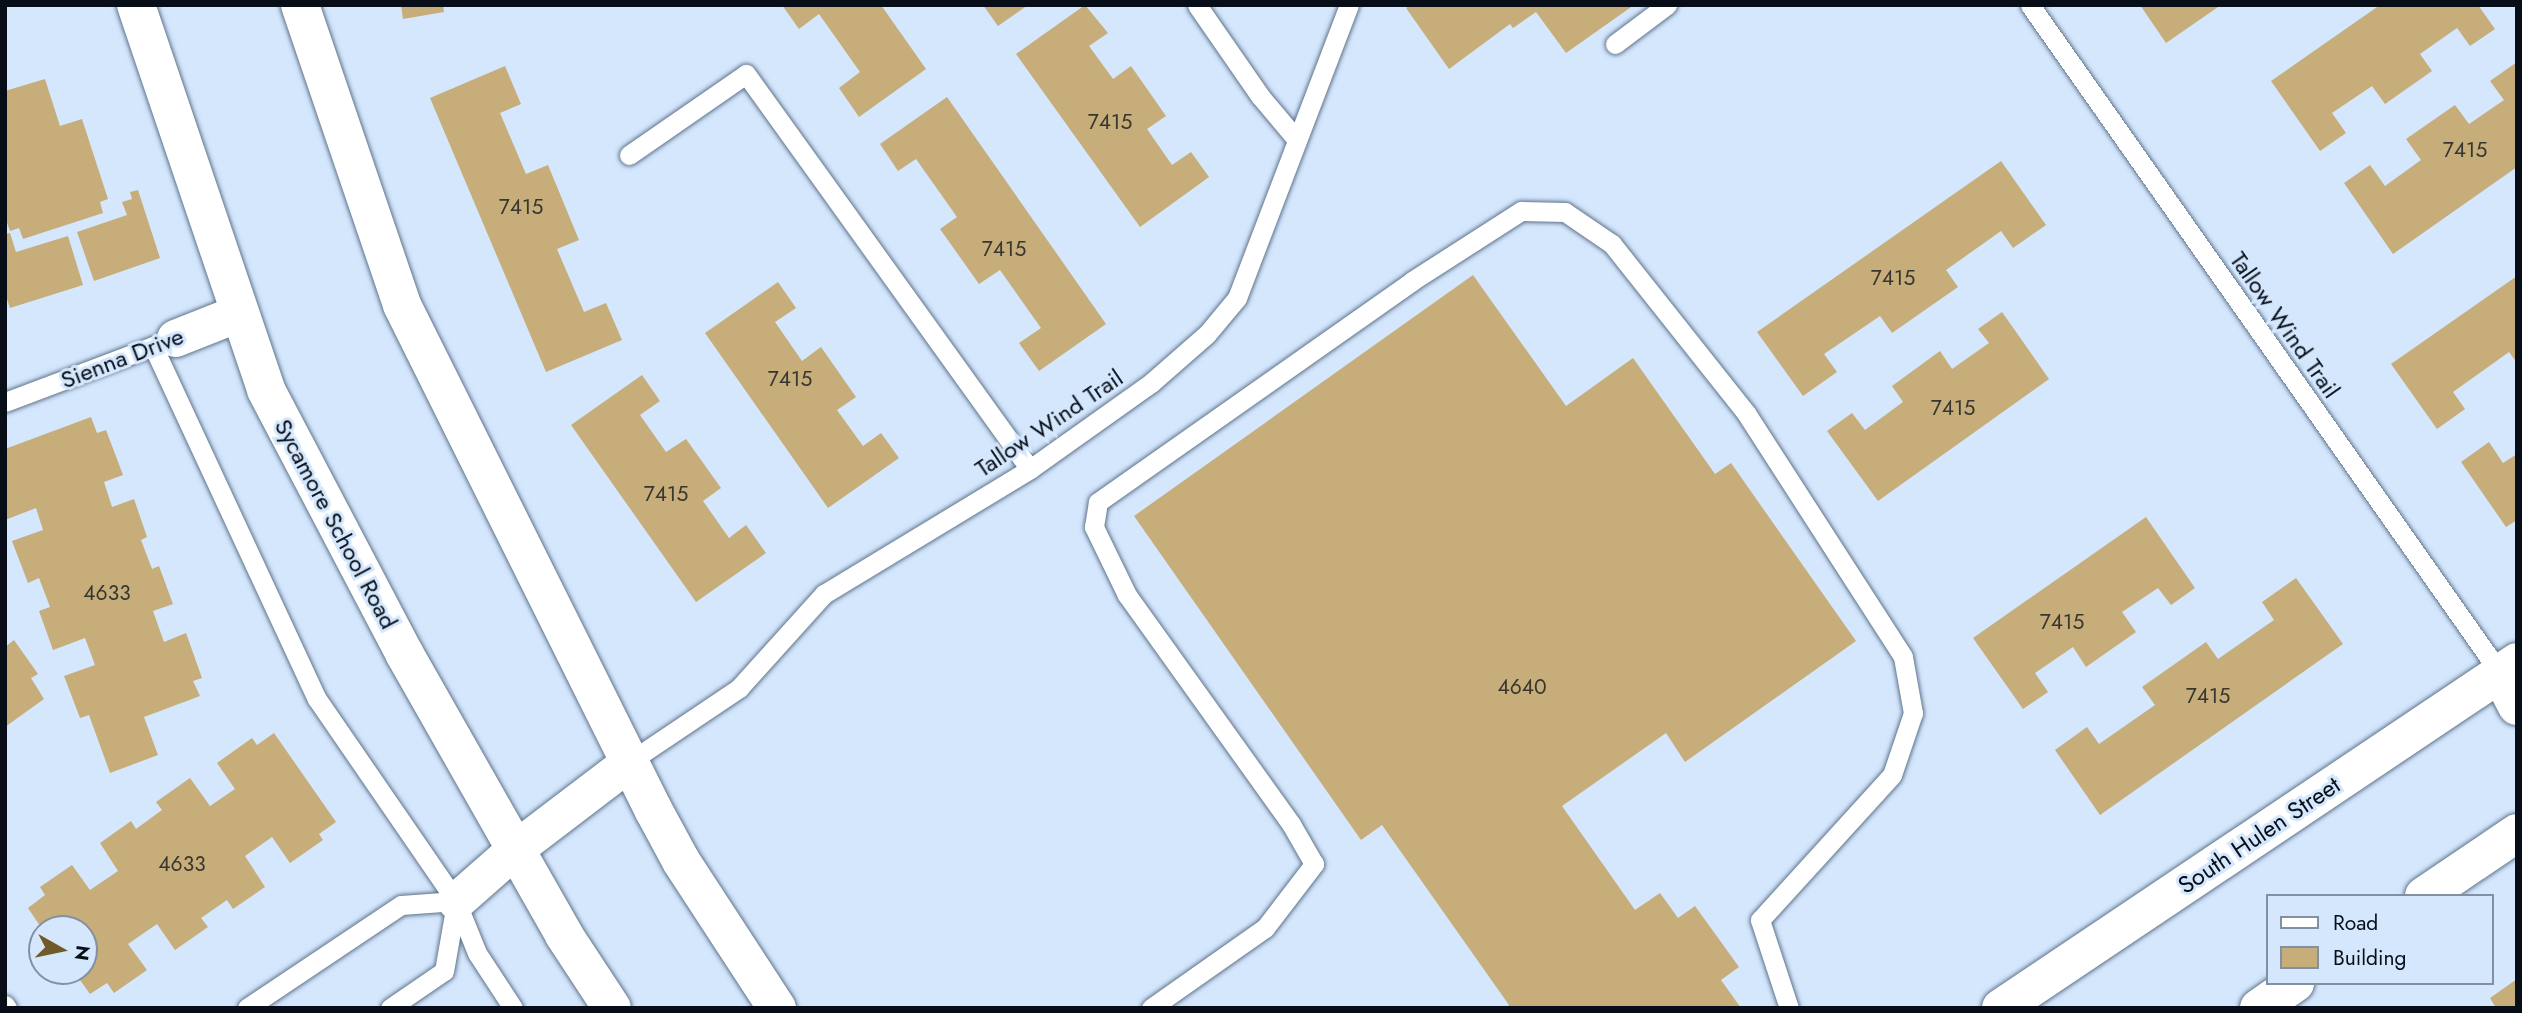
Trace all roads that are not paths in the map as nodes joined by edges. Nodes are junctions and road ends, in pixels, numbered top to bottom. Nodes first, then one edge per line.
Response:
1 (136, 5) edge
2 (300, 5) edge
3 (1197, 5) edge
4 (1349, 5) edge
5 (1667, 5) edge
6 (2030, 5) edge
7 (1615, 44) dead end
8 (1297, 140) junction
9 (629, 155) dead end
10 (238, 313) junction
11 (164, 342) junction
12 (5, 402) edge
13 (1030, 469) junction
14 (2511, 680) edge
15 (629, 762) junction
16 (2517, 833) edge
17 (515, 849) junction
18 (2427, 894) edge
19 (456, 901) junction
20 (2292, 985) edge
21 (247, 1008) edge
22 (390, 1008) edge
23 (513, 1008) edge
24 (612, 1008) edge
25 (777, 1008) edge
26 (1151, 1008) edge
27 (1789, 1008) edge
28 (2001, 1008) edge
29 (2259, 1008) edge

1 - 10 main road, Sycamore School Road
2 - 15 main road
3 - 8 lane
4 - 8 lane, Tallow Wind Trail
5 - 7 lane
6 - 14 lane, Tallow Wind Trail
8 - 13 lane, Tallow Wind Trail
9 - 13 lane
10 - 11 street, Sienna Drive
10 - 17 main road, Sycamore School Road
11 - 12 lane, Sienna Drive
11 - 19 lane
13 - 15 lane, Tallow Wind Trail
14 - 28 main road, South Hulen Street
15 - 17 street
15 - 25 main road
16 - 18 main road
17 - 19 street
17 - 24 main road, Sycamore School Road
19 - 21 lane
19 - 22 lane
19 - 23 lane
20 - 29 main road
26 - 27 lane

